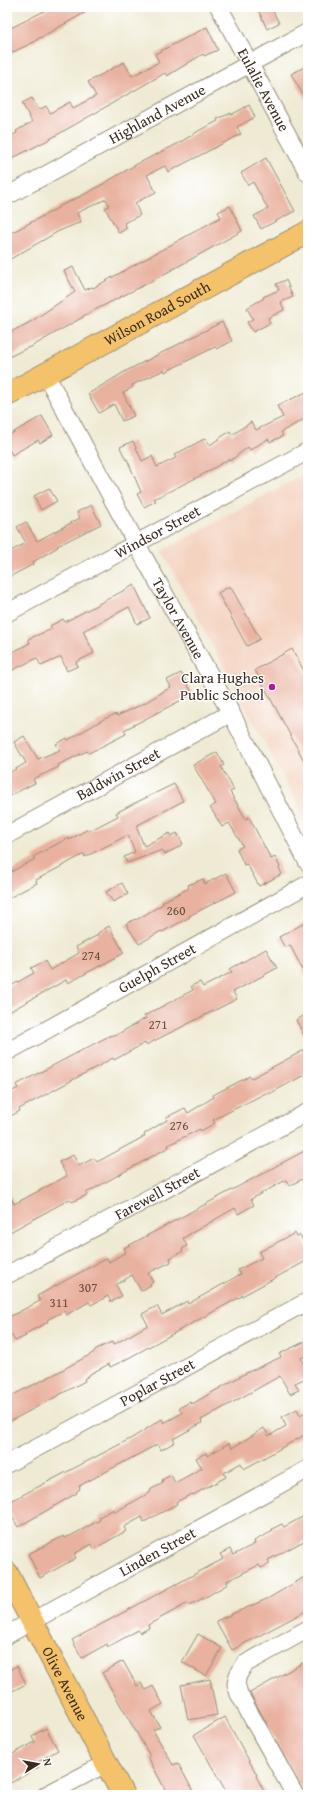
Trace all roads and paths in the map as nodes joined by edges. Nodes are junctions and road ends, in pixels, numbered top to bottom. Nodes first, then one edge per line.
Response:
1 (219, 7) edge
2 (308, 32) edge
3 (250, 64) junction
4 (308, 173) edge
5 (7, 196) edge
6 (308, 232) edge
7 (46, 375) junction
8 (7, 395) edge
9 (308, 452) edge
10 (136, 543) junction
11 (7, 614) edge
12 (230, 713) junction
13 (7, 835) edge
14 (308, 863) edge
15 (308, 884) edge
16 (7, 1052) edge
17 (308, 1112) edge
18 (7, 1275) edge
19 (308, 1302) edge
20 (7, 1464) edge
21 (308, 1469) edge
22 (7, 1573) edge
23 (33, 1621) junction
24 (308, 1629) edge
25 (7, 1635) edge
26 (107, 1763) junction
27 (46, 1795) edge
28 (123, 1795) edge
29 (295, 1795) edge

1 - 3 street, Eulalie Avenue
2 - 3 street, Highland Avenue
3 - 4 street, Eulalie Avenue
3 - 5 street, Highland Avenue
6 - 7 main road, Wilson Road South
7 - 8 main road, Wilson Road South
7 - 10 street, Taylor Avenue
9 - 10 street, Windsor Street
10 - 11 street, Windsor Street
10 - 12 street, Taylor Avenue
12 - 13 street, Baldwin Street
12 - 14 street, Taylor Avenue
15 - 16 street, Guelph Street
17 - 18 street, Farewell Street
19 - 20 street, Poplar Street
21 - 23 street, Linden Street
22 - 23 main road, Olive Avenue
23 - 25 street, Linden Street
23 - 26 main road, Olive Avenue
24 - 29 street
26 - 27 street
26 - 28 main road, Olive Avenue

